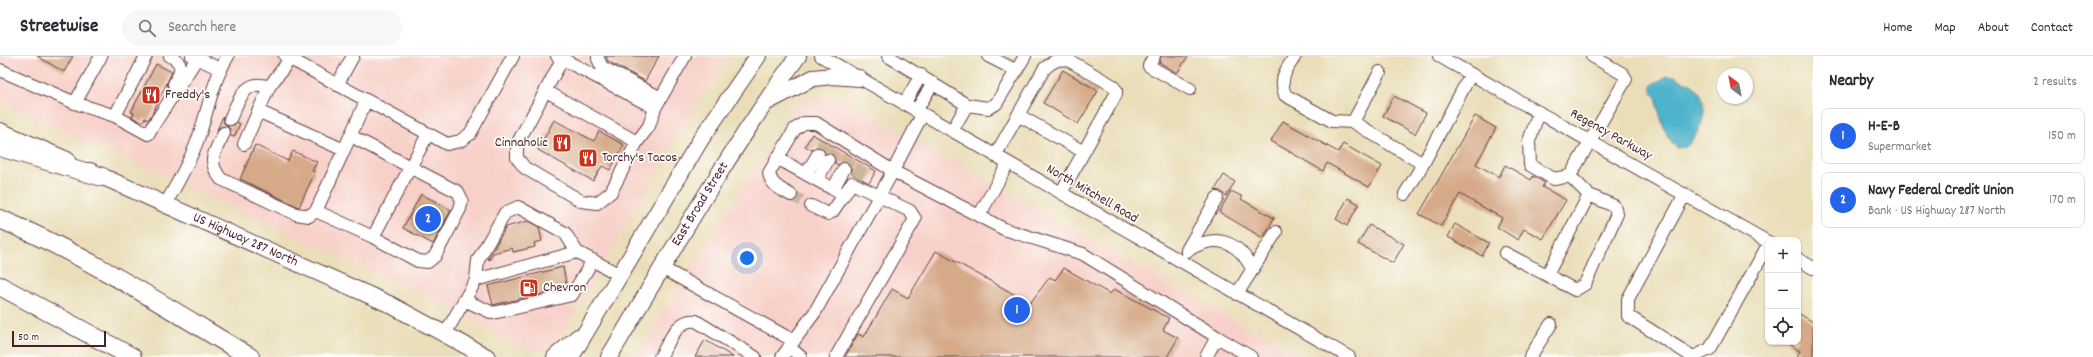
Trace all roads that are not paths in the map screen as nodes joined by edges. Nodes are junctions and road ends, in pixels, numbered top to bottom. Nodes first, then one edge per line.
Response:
1 (101, 56) edge
2 (146, 56) edge
3 (157, 56) edge
4 (170, 56) edge
5 (228, 56) edge
6 (353, 56) edge
7 (513, 56) edge
8 (598, 56) edge
9 (685, 56) edge
10 (758, 56) edge
11 (798, 56) edge
12 (821, 56) edge
13 (888, 56) edge
14 (988, 56) edge
15 (1026, 56) edge
16 (1154, 56) edge
17 (1295, 56) edge
18 (1439, 56) edge
19 (1592, 56) edge
20 (194, 57) edge
21 (561, 57) edge
22 (287, 58) edge
23 (220, 69) junction
24 (0, 70) edge
25 (1016, 72) junction
26 (1380, 72) dead end
27 (1471, 74) junction
28 (921, 75) junction
29 (859, 78) junction
30 (933, 83) junction
31 (337, 85) junction
32 (269, 87) junction
33 (1190, 89) dead end
34 (546, 91) junction
35 (366, 101) junction
36 (75, 103) junction
37 (658, 103) junction
38 (121, 104) junction
39 (904, 104) junction
40 (166, 105) junction
41 (762, 105) junction
42 (967, 105) junction
43 (258, 112) junction
44 (1539, 112) junction
45 (919, 113) junction
46 (1018, 115) junction
47 (115, 116) junction
48 (230, 119) dead end
49 (1353, 122) junction
50 (0, 131) edge
51 (952, 131) junction
52 (224, 133) dead end
53 (428, 134) junction
54 (351, 136) junction
55 (1591, 140) junction
56 (637, 142) junction
57 (244, 144) dead end
58 (0, 147) edge
59 (344, 150) junction
60 (1084, 152) junction
61 (995, 156) junction
62 (777, 158) junction
63 (1008, 163) junction
64 (1423, 164) junction
65 (411, 167) junction
66 (844, 169) tunnel mouth
67 (893, 171) junction
68 (806, 174) junction
69 (1570, 176) junction
70 (102, 177) junction
71 (817, 180) junction
72 (833, 189) junction
73 (1061, 193) junction
74 (1405, 194) dead end
75 (1685, 194) junction
76 (791, 195) tunnel mouth
77 (844, 195) junction
78 (878, 195) junction
79 (1589, 195) junction
80 (1217, 198) dead end
81 (165, 205) junction
82 (812, 206) tunnel mouth
83 (316, 211) junction
84 (979, 216) junction
85 (0, 219) edge
86 (1276, 232) dead end
87 (373, 237) junction
88 (1765, 240) edge
89 (1765, 250) edge
90 (577, 252) junction
91 (1505, 253) dead end
92 (1184, 256) junction
93 (593, 260) junction
94 (1801, 261) edge
95 (662, 268) junction
96 (1813, 268) edge
97 (1252, 270) junction
98 (620, 275) junction
99 (1547, 275) junction
100 (476, 280) junction
101 (0, 286) edge
102 (1237, 294) junction
103 (464, 300) junction
104 (1551, 324) dead end
105 (586, 331) junction
106 (445, 334) junction
107 (1217, 337) junction
108 (789, 349) edge
109 (132, 357) edge
110 (250, 357) edge
111 (487, 357) edge
112 (555, 357) edge
113 (571, 357) edge
114 (609, 357) edge
115 (660, 357) edge
116 (755, 357) edge
117 (801, 357) edge
118 (836, 357) edge
119 (1206, 357) edge
120 (1251, 357) edge
121 (1349, 357) edge
122 (1530, 357) edge

1 - 36 street
2 - 38 street
3 - 38 street
4 - 40 street
5 - 23 street
6 - 31 street
7 - 53 street
8 - 37 street
9 - 37 street
10 - 98 main road
11 - 41 main road, East Broad Street
12 - 29 street, North Mitchell Road
13 - 28 street
14 - 25 street
15 - 25 street
16 - 33 street
17 - 49 street
18 - 27 street, Regency Parkway
19 - 55 street
20 - 23 street
20 - 40 street
21 - 34 street
21 - 37 street
22 - 31 street
22 - 32 street
23 - 81 street
24 - 36 street
25 - 42 street
26 - 49 street
27 - 44 street, Regency Parkway
27 - 64 street
28 - 30 street
28 - 39 street
29 - 39 street, North Mitchell Road
29 - 41 main road
30 - 42 street
30 - 45 street
31 - 35 street
32 - 43 street
32 - 48 street
34 - 56 street
34 - 56 street
35 - 53 street
35 - 54 street
36 - 47 street
37 - 56 street
38 - 47 street
39 - 45 street, North Mitchell Road
40 - 47 street
41 - 95 main road, East Broad Street
42 - 51 street
43 - 57 street
43 - 59 street
44 - 55 street, Regency Parkway
44 - 69 street
45 - 51 street, North Mitchell Road
45 - 67 street
46 - 60 street
46 - 60 street
46 - 61 street
49 - 64 street
50 - 70 main road, US Highway 287 North
51 - 61 street, North Mitchell Road
52 - 83 street
53 - 65 street
54 - 59 street
54 - 65 street
55 - 69 street
55 - 75 street, Regency Parkway
58 - 70 highway
59 - 83 street
60 - 73 street
61 - 63 street, North Mitchell Road
62 - 67 street
62 - 68 street
62 - 76 street
63 - 73 street, North Mitchell Road
63 - 84 street
64 - 74 street
65 - 87 street
65 - 87 street
66 - 72 street
67 - 78 street
67 - 84 street
68 - 71 street
68 - 71 street
69 - 79 street
70 - 81 main road, US Highway 287 North
71 - 72 street
72 - 77 street
73 - 92 street, North Mitchell Road
75 - 88 street, Regency Parkway
75 - 89 street
77 - 78 street
77 - 82 street
78 - 108 street
78 - 118 street
79 - 99 street
79 - 99 street
80 - 92 street
81 - 106 main road, US Highway 287 North
83 - 87 street
84 - 107 street
85 - 110 highway
86 - 97 street
90 - 93 street
90 - 100 street
90 - 100 street
91 - 99 street
92 - 97 street
92 - 102 street, North Mitchell Road
93 - 98 street
93 - 103 street
94 - 96 street
95 - 108 street
95 - 114 main road, East Broad Street
97 - 102 street
98 - 105 main road
100 - 103 street
101 - 109 highway
102 - 121 street, North Mitchell Road
103 - 106 street
104 - 122 street
105 - 112 main road
105 - 113 main road
106 - 111 main road, US Highway 287 North
107 - 119 street
107 - 120 street
108 - 117 street
115 - 116 street

